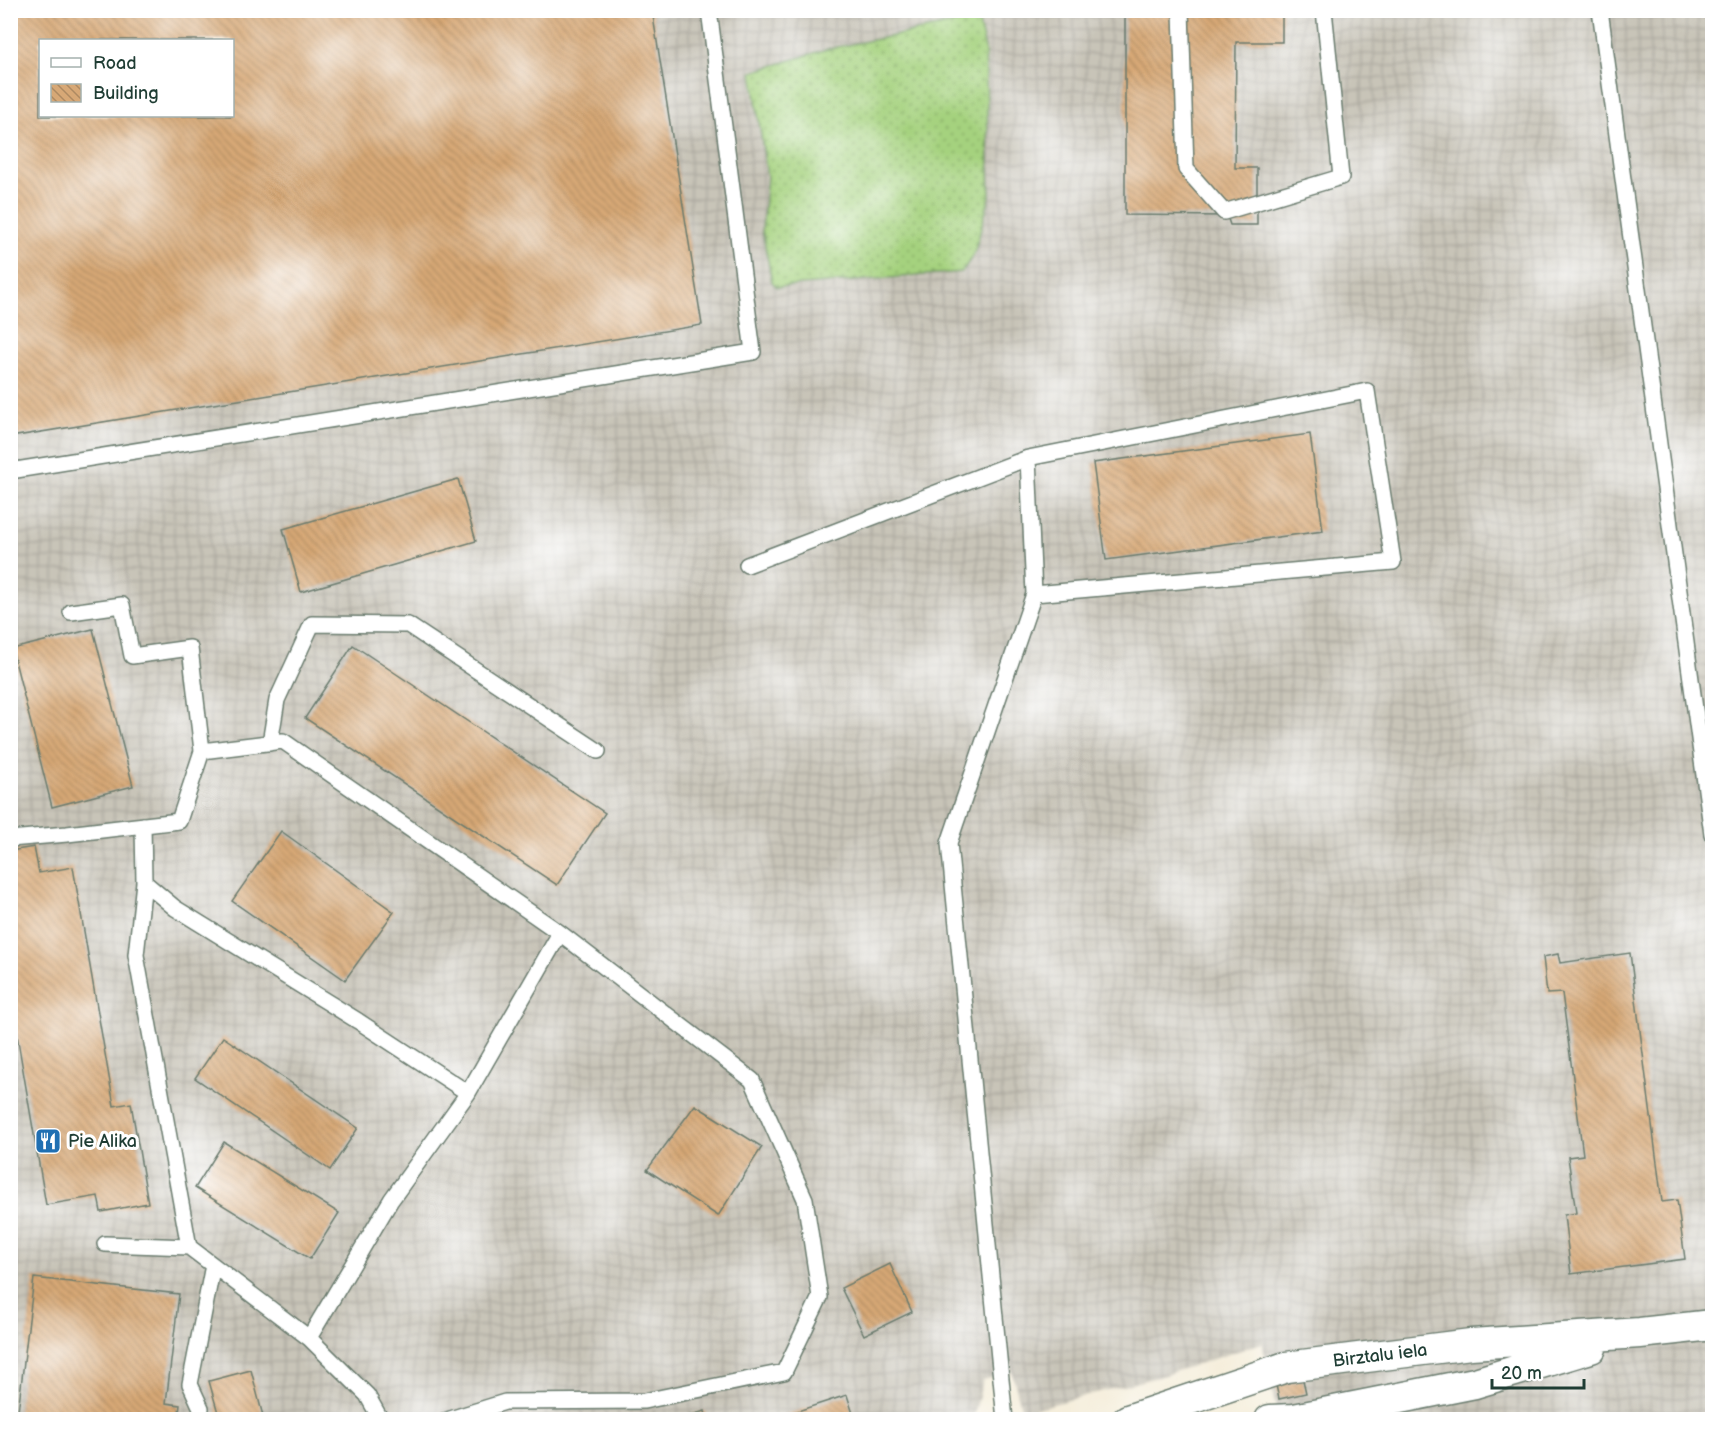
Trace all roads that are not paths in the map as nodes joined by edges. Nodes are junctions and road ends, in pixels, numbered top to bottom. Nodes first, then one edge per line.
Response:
1 (709, 10) edge
2 (1181, 10) edge
3 (1324, 10) edge
4 (1600, 10) edge
5 (1029, 458) junction
6 (10, 471) edge
7 (747, 565) dead end
8 (1034, 594) junction
9 (71, 612) dead end
10 (270, 743) junction
11 (202, 751) junction
12 (598, 751) dead end
13 (143, 825) junction
14 (1713, 834) edge
15 (10, 839) edge
16 (144, 882) junction
17 (560, 933) junction
18 (468, 1093) junction
19 (105, 1244) dead end
20 (189, 1247) junction
21 (213, 1265) junction
22 (1713, 1325) edge
23 (1640, 1333) junction
24 (309, 1338) junction
25 (200, 1419) edge
26 (381, 1419) edge
27 (447, 1419) edge
28 (1005, 1419) edge
29 (1128, 1419) edge
30 (1270, 1419) edge

1 - 6 lane
2 - 3 lane
4 - 14 lane
5 - 7 lane
5 - 8 lane
5 - 8 lane
8 - 28 lane
9 - 11 lane
10 - 11 lane
10 - 12 lane
10 - 17 lane
11 - 13 lane
13 - 15 lane
13 - 16 lane
16 - 18 lane
16 - 20 lane
17 - 18 lane
17 - 27 lane
18 - 24 lane
19 - 20 lane
20 - 21 lane
21 - 24 lane
21 - 25 lane
22 - 23 street, Birztalu iela
23 - 29 street, Birztalu iela
23 - 30 street, Birztalu iela
24 - 26 lane

